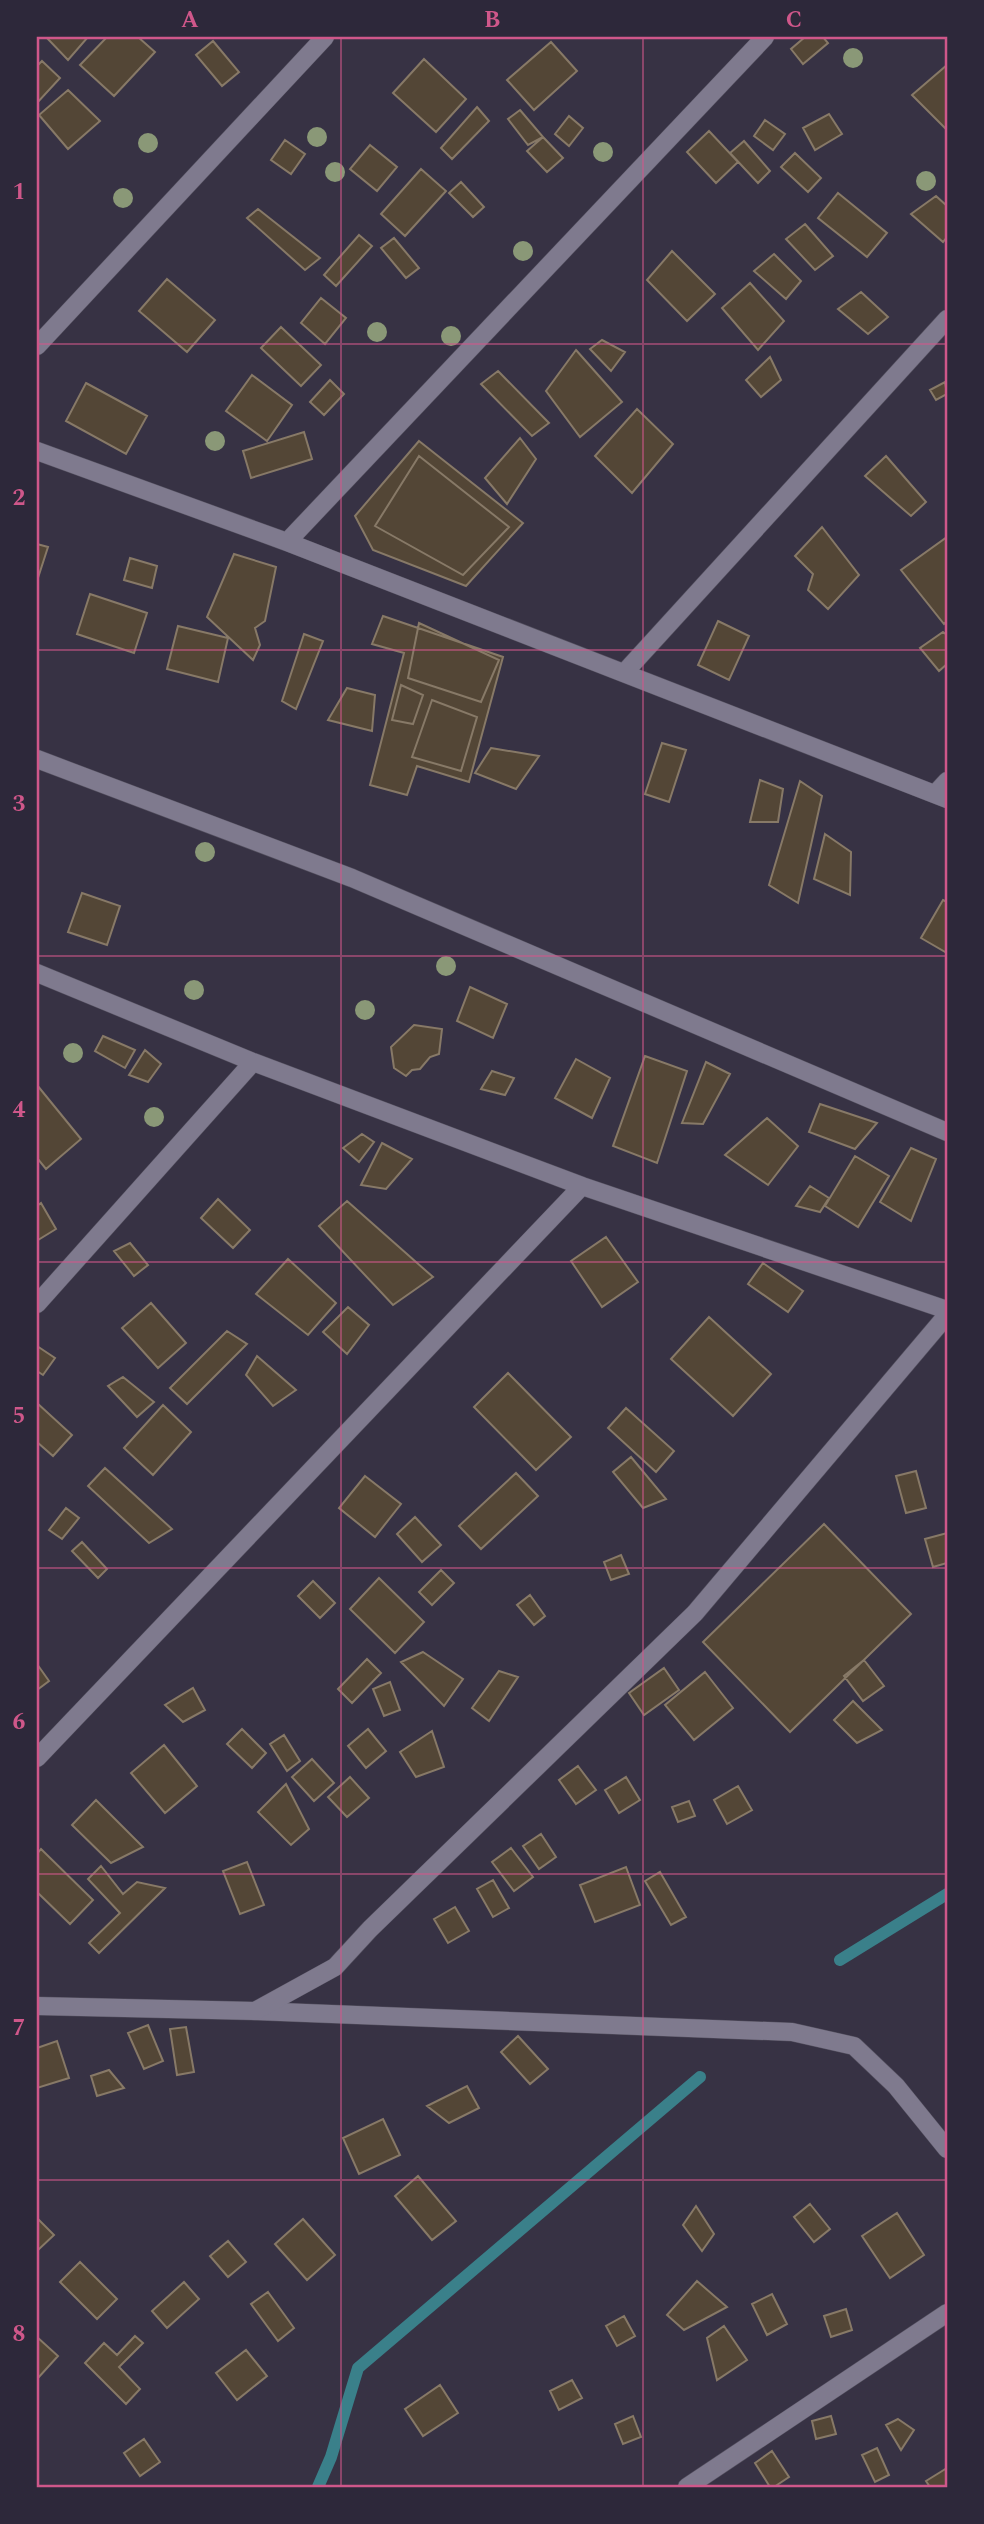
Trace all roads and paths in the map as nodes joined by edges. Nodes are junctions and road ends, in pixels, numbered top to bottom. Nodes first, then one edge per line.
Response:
1 (325, 37) edge
2 (765, 37) edge
3 (947, 319) edge
4 (37, 346) edge
5 (37, 451) edge
6 (287, 542) junction
7 (624, 673) junction
8 (37, 759) edge
9 (943, 792) edge
10 (37, 974) edge
11 (253, 1062) junction
12 (947, 1132) edge
13 (582, 1186) junction
14 (37, 1304) edge
15 (947, 1312) edge
16 (37, 1758) edge
17 (37, 2006) edge
18 (255, 2011) junction
19 (947, 2149) edge
20 (947, 2313) edge
21 (687, 2487) edge

1 - 4 street
2 - 6 street
3 - 7 street
5 - 6 street
6 - 7 street
7 - 9 street
8 - 12 street
10 - 11 street
11 - 13 street
11 - 14 street
13 - 15 street
13 - 16 street
15 - 18 street
17 - 18 street
18 - 19 street
20 - 21 street

